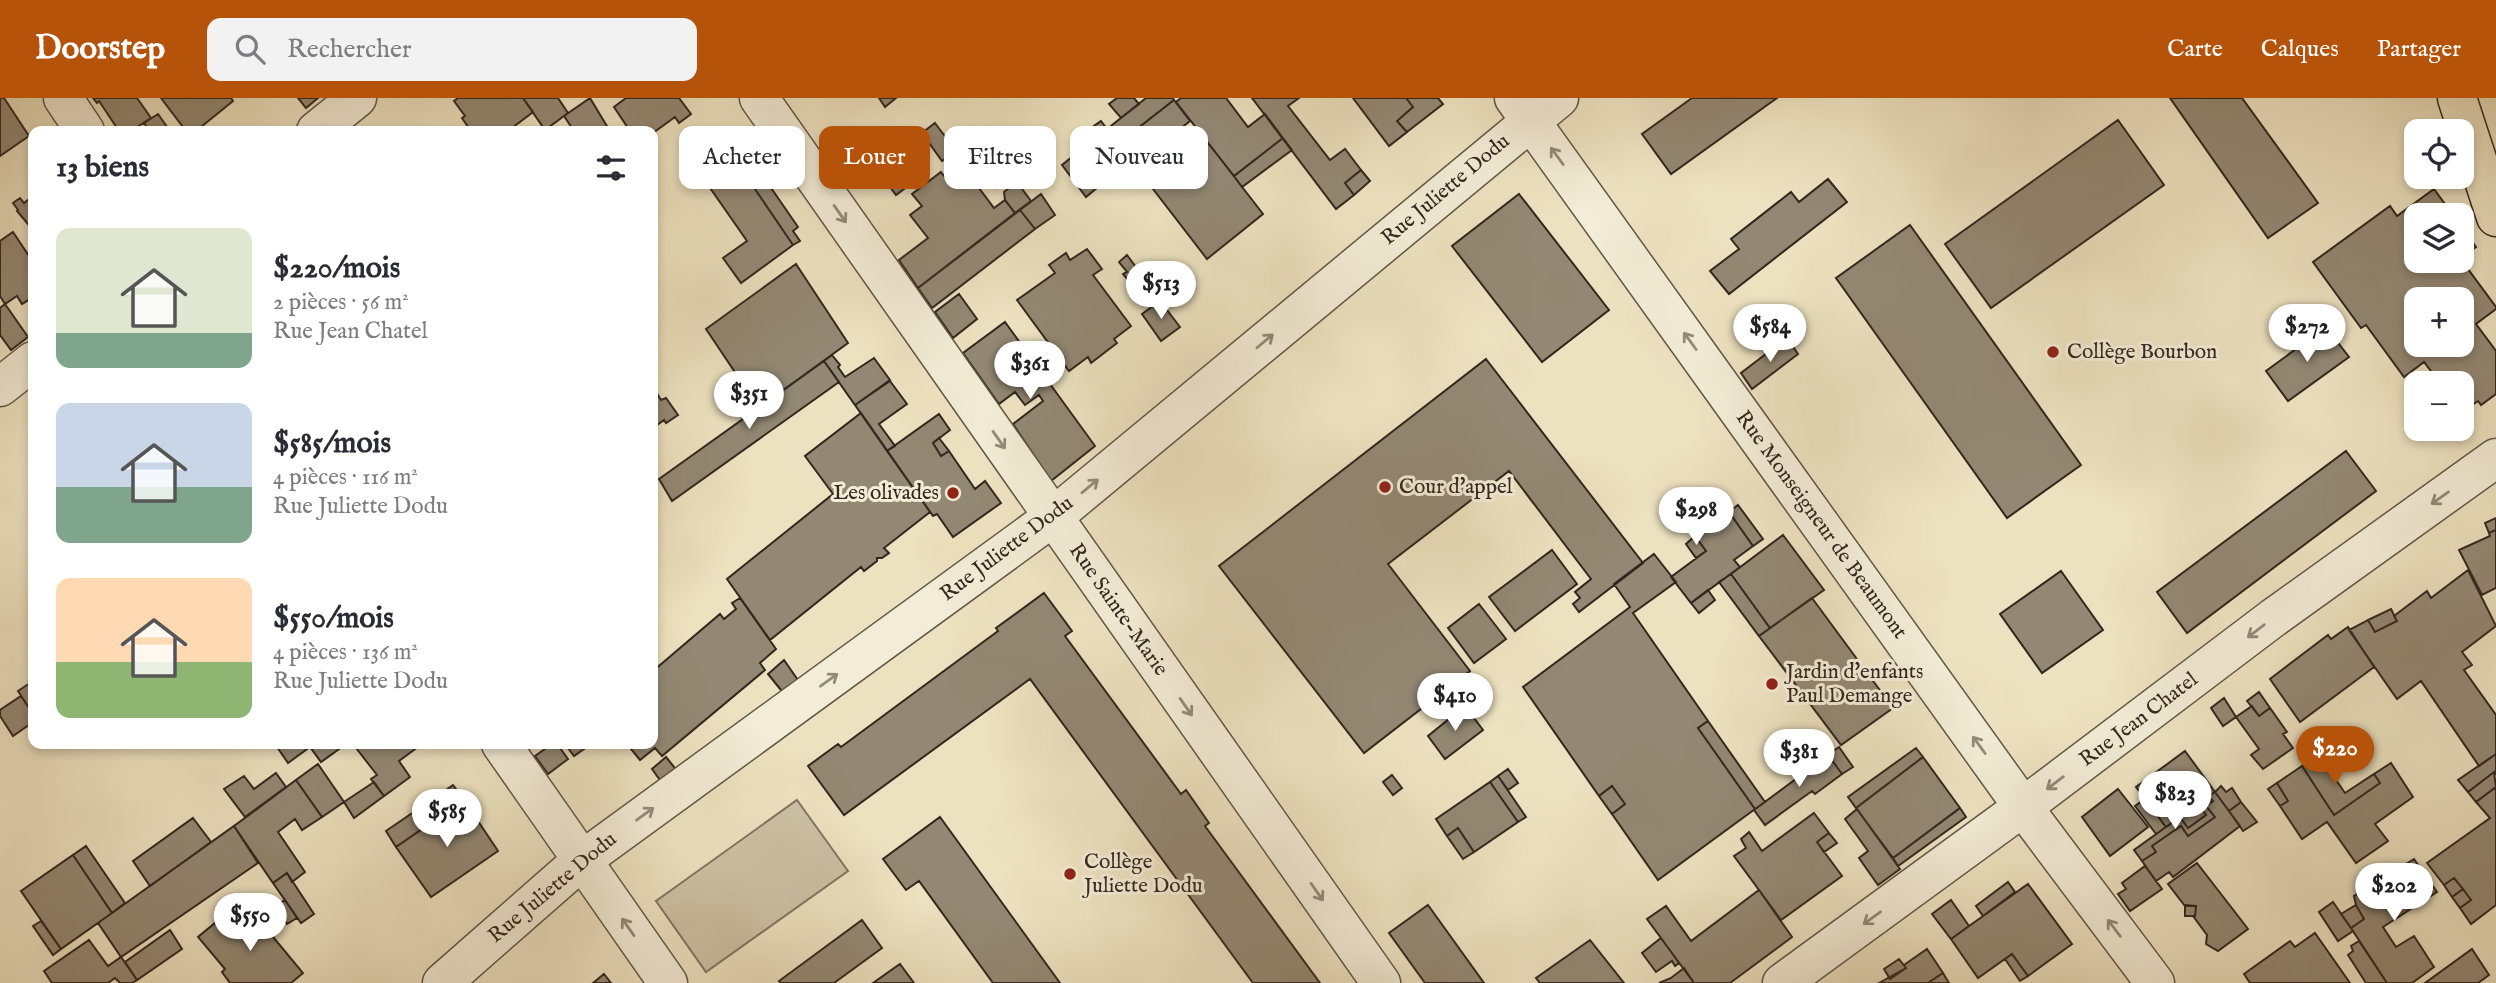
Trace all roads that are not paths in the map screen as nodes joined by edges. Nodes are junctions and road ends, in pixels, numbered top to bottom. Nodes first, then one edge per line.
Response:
1 (63, 98) edge
2 (357, 98) edge
3 (759, 98) edge
4 (2457, 98) edge
5 (1535, 105) edge
6 (82, 126) edge
7 (322, 126) edge
8 (2496, 217) edge
9 (28, 365) edge
10 (0, 387) edge
11 (2496, 458) edge
12 (1053, 517) junction
13 (504, 749) edge
14 (2024, 807) junction
15 (581, 861) junction
16 (442, 983) edge
17 (668, 983) edge
18 (1381, 983) edge
19 (1782, 983) edge
20 (2155, 983) edge

1 - 6 street
2 - 7 street
3 -> 12 street, Rue Sainte-Marie
4 - 8 main road
12 -> 5 street, Rue Juliette Dodu
14 -> 5 street, Rue Monseigneur de Beaumont
9 - 10 street
11 -> 14 street, Rue Jean Chatel
15 -> 12 street, Rue Juliette Dodu
12 -> 18 street, Rue Sainte-Marie
13 - 15 street
14 -> 19 street, Rue Jean Chatel
20 -> 14 street, Rue Monseigneur de Beaumont
15 - 16 street, Rue Juliette Dodu
17 -> 15 street

